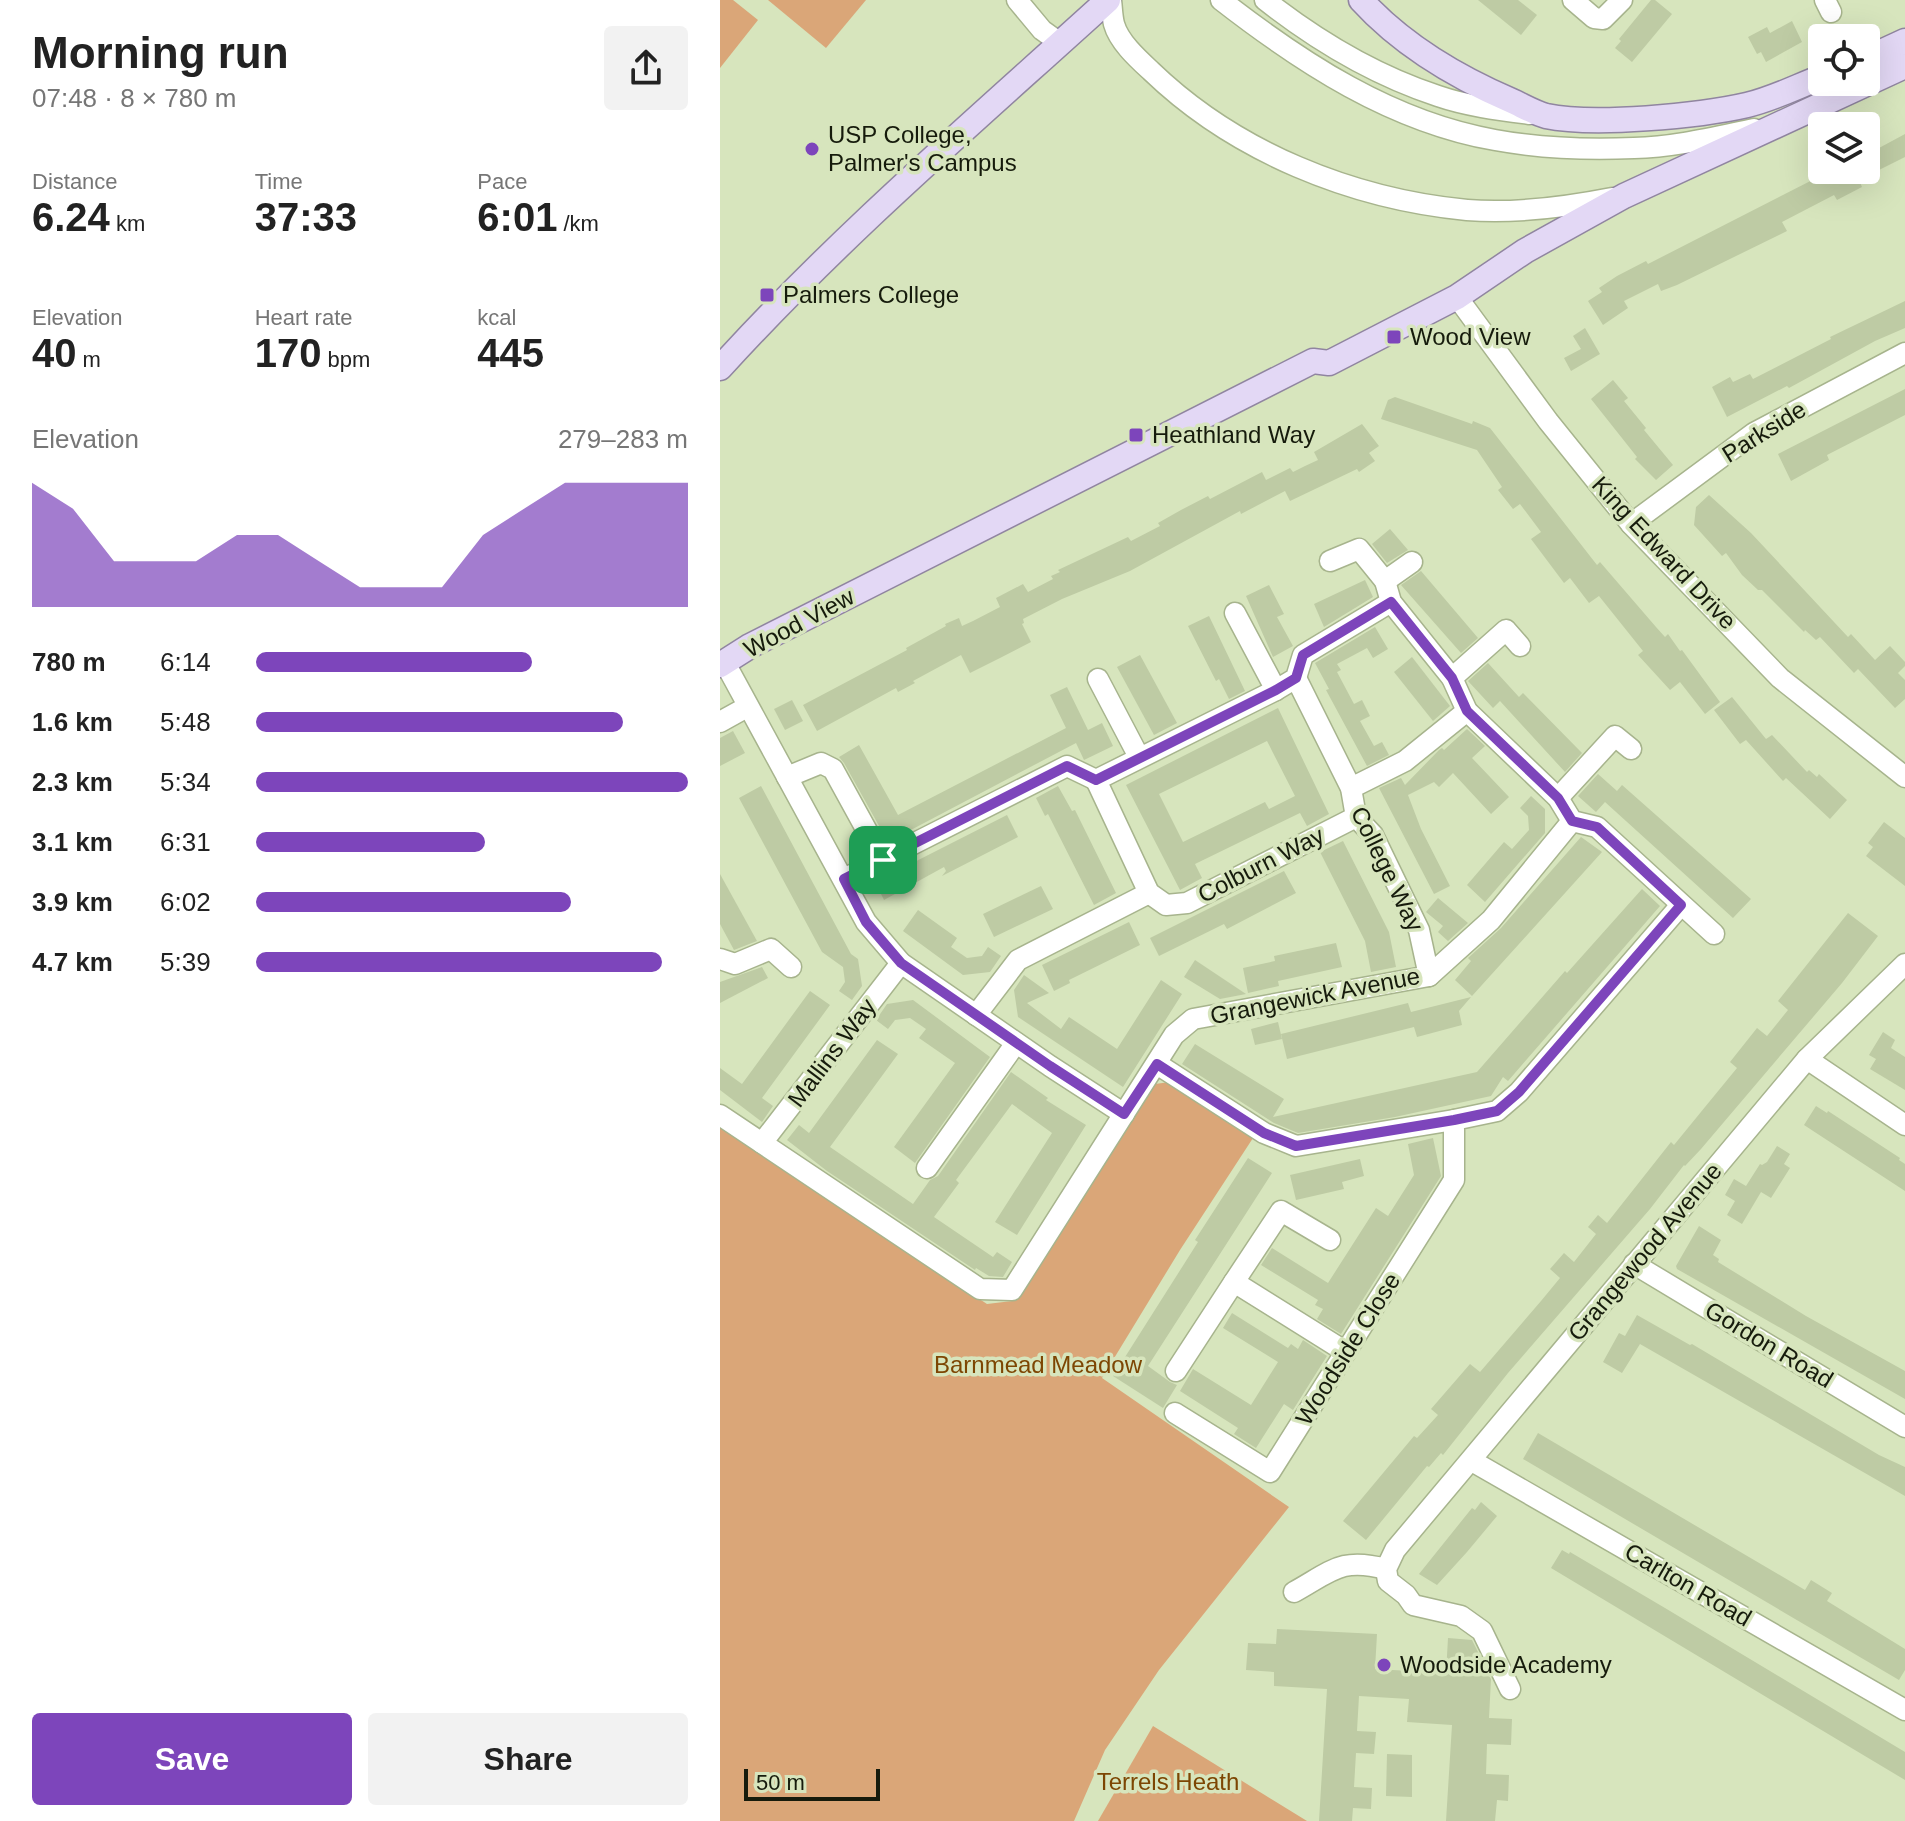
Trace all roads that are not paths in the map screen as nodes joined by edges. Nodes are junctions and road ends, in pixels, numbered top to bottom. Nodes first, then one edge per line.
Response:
1 (1017, 0) edge
2 (1110, 0) edge
3 (1221, 0) edge
4 (1265, 0) edge
5 (1361, 0) edge
6 (1573, 0) edge
7 (1622, 0) edge
8 (1905, 41) edge
9 (1060, 43) junction
10 (1880, 53) edge
11 (1905, 66) edge
12 (1808, 82) edge
13 (1545, 116) junction
14 (1782, 123) junction
15 (1624, 196) junction
16 (1457, 297) junction
17 (1905, 353) edge
18 (1313, 361) junction
19 (720, 368) edge
20 (1631, 524) junction
21 (1330, 561) dead end
22 (1412, 562) dead end
23 (1385, 581) junction
24 (1391, 602) junction
25 (1235, 613) dead end
26 (1520, 646) dead end
27 (722, 664) edge
28 (1296, 678) junction
29 (1452, 678) junction
30 (1098, 679) dead end
31 (1276, 690) junction
32 (747, 707) junction
33 (1467, 711) junction
34 (720, 722) edge
35 (1631, 749) dead end
36 (1139, 757) junction
37 (787, 777) junction
38 (1905, 777) edge
39 (1096, 780) junction
40 (1351, 788) junction
41 (1558, 798) junction
42 (1356, 817) junction
43 (1572, 821) junction
44 (883, 860) junction
45 (844, 879) junction
46 (1149, 893) junction
47 (1681, 905) junction
48 (1714, 934) dead end
49 (720, 959) edge
50 (901, 963) junction
51 (1905, 964) edge
52 (791, 967) dead end
53 (1429, 976) junction
54 (976, 1015) junction
55 (1016, 1043) junction
56 (1807, 1059) junction
57 (1157, 1064) junction
58 (1124, 1114) junction
59 (720, 1115) edge
60 (1454, 1120) junction
61 (1905, 1125) edge
62 (762, 1143) junction
63 (927, 1168) dead end
64 (1330, 1240) dead end
65 (1634, 1264) junction
66 (1234, 1282) junction
67 (1346, 1352) junction
68 (1176, 1371) dead end
69 (1175, 1413) dead end
70 (1905, 1427) edge
71 (1472, 1461) junction
72 (1386, 1569) junction
73 (1294, 1592) dead end
74 (1510, 1689) dead end
75 (1905, 1710) edge

1 - 9 street
2 - 9 main road
2 - 15 street
3 - 14 street
4 - 13 street
5 - 13 main road
6 - 7 street
8 - 10 main road
9 - 19 main road
11 - 14 main road, Wood View
12 - 13 main road
14 - 15 main road, Wood View
15 - 16 main road, Wood View
16 - 18 main road, Wood View
16 - 18 main road
16 - 20 street, King Edward Drive
17 - 20 street, Parkside
18 - 27 main road, Wood View
20 - 38 street, King Edward Drive
21 - 23 street
22 - 23 street
23 - 24 street
24 - 28 street
24 - 29 street
25 - 31 street
26 - 29 street
27 - 32 street
28 - 31 street
28 - 40 street, College Way
29 - 33 street
30 - 36 street
31 - 36 street
32 - 34 street
32 - 37 street
33 - 40 street
33 - 41 street
35 - 41 street
36 - 39 street
37 - 44 street
37 - 45 street
39 - 44 street
39 - 46 street
40 - 42 street, College Way
41 - 43 street
42 - 46 street, Colburn Way
42 - 53 street, College Way
43 - 47 street
43 - 53 street, Grangewick Avenue
44 - 45 street
45 - 50 street
46 - 54 street
47 - 48 street
47 - 60 street
49 - 52 street
50 - 54 street
50 - 62 street, Mallins Way
51 - 56 street, Grangewood Avenue
53 - 57 street, Grangewick Avenue
54 - 55 street
55 - 58 street
55 - 63 street
56 - 61 street
56 - 65 street, Grangewood Avenue
57 - 58 street, Grangewick Avenue
57 - 60 street
58 - 62 street, Grangewick Avenue
59 - 62 street
60 - 67 street, Woodside Close
64 - 66 street
65 - 70 street, Gordon Road
65 - 71 street, Grangewood Avenue
66 - 67 street
66 - 68 street
67 - 69 street, Woodside Close
71 - 72 street, Grangewood Avenue
71 - 75 street, Carlton Road
72 - 73 street
72 - 74 street

